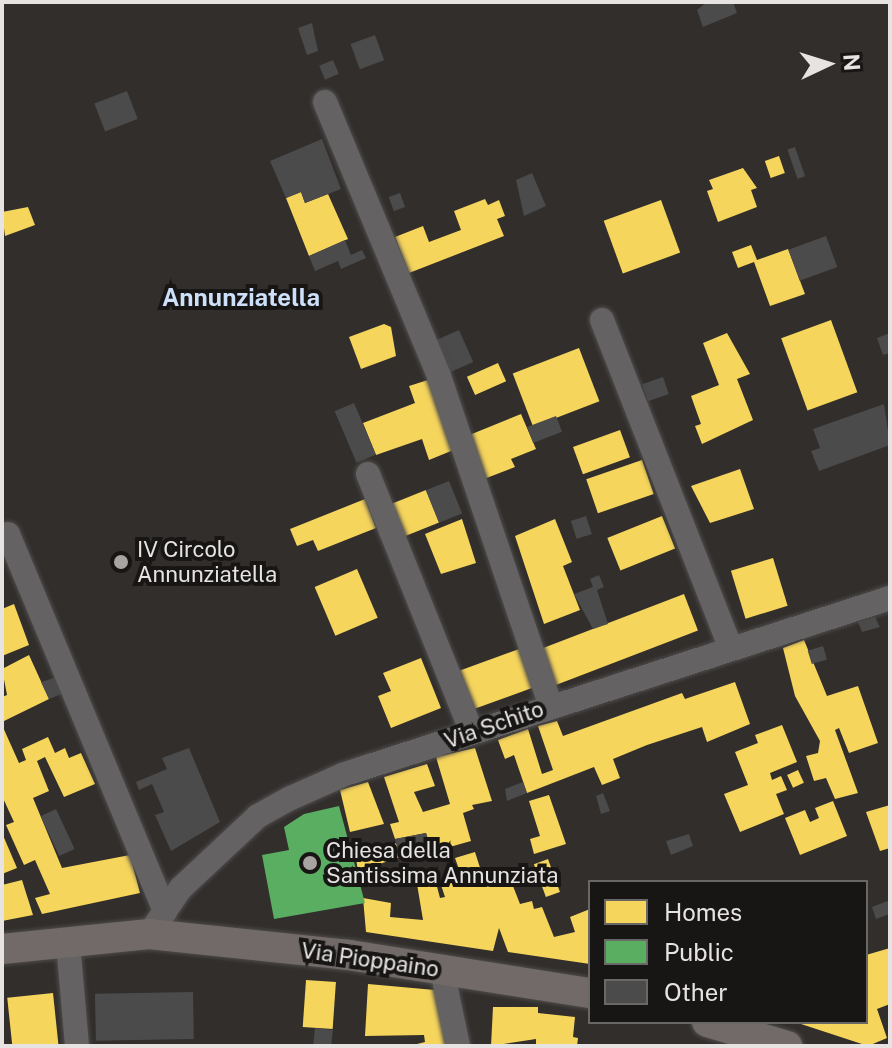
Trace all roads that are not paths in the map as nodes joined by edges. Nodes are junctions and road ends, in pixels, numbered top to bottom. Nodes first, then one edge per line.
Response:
1 (325, 102) dead end
2 (602, 320) dead end
3 (368, 474) dead end
4 (8, 534) dead end
5 (890, 598) edge
6 (730, 647) junction
7 (551, 706) junction
8 (472, 733) junction
9 (157, 923) junction
10 (68, 943) junction
11 (2, 949) edge
12 (442, 970) junction
13 (588, 993) edge
14 (714, 1024) edge
15 (77, 1046) edge
16 (458, 1046) edge
17 (787, 1046) edge

1 - 7 street
2 - 6 street
3 - 8 street
4 - 9 street
5 - 6 street, Via Schito
6 - 7 street, Via Schito
7 - 8 street, Via Schito
8 - 9 street, Via Schito
9 - 10 main road, Via Pioppaino
9 - 12 main road, Via Pioppaino
10 - 11 main road, Via Pioppaino
10 - 15 street
12 - 13 main road, Via Pioppaino
12 - 16 street
14 - 17 main road

